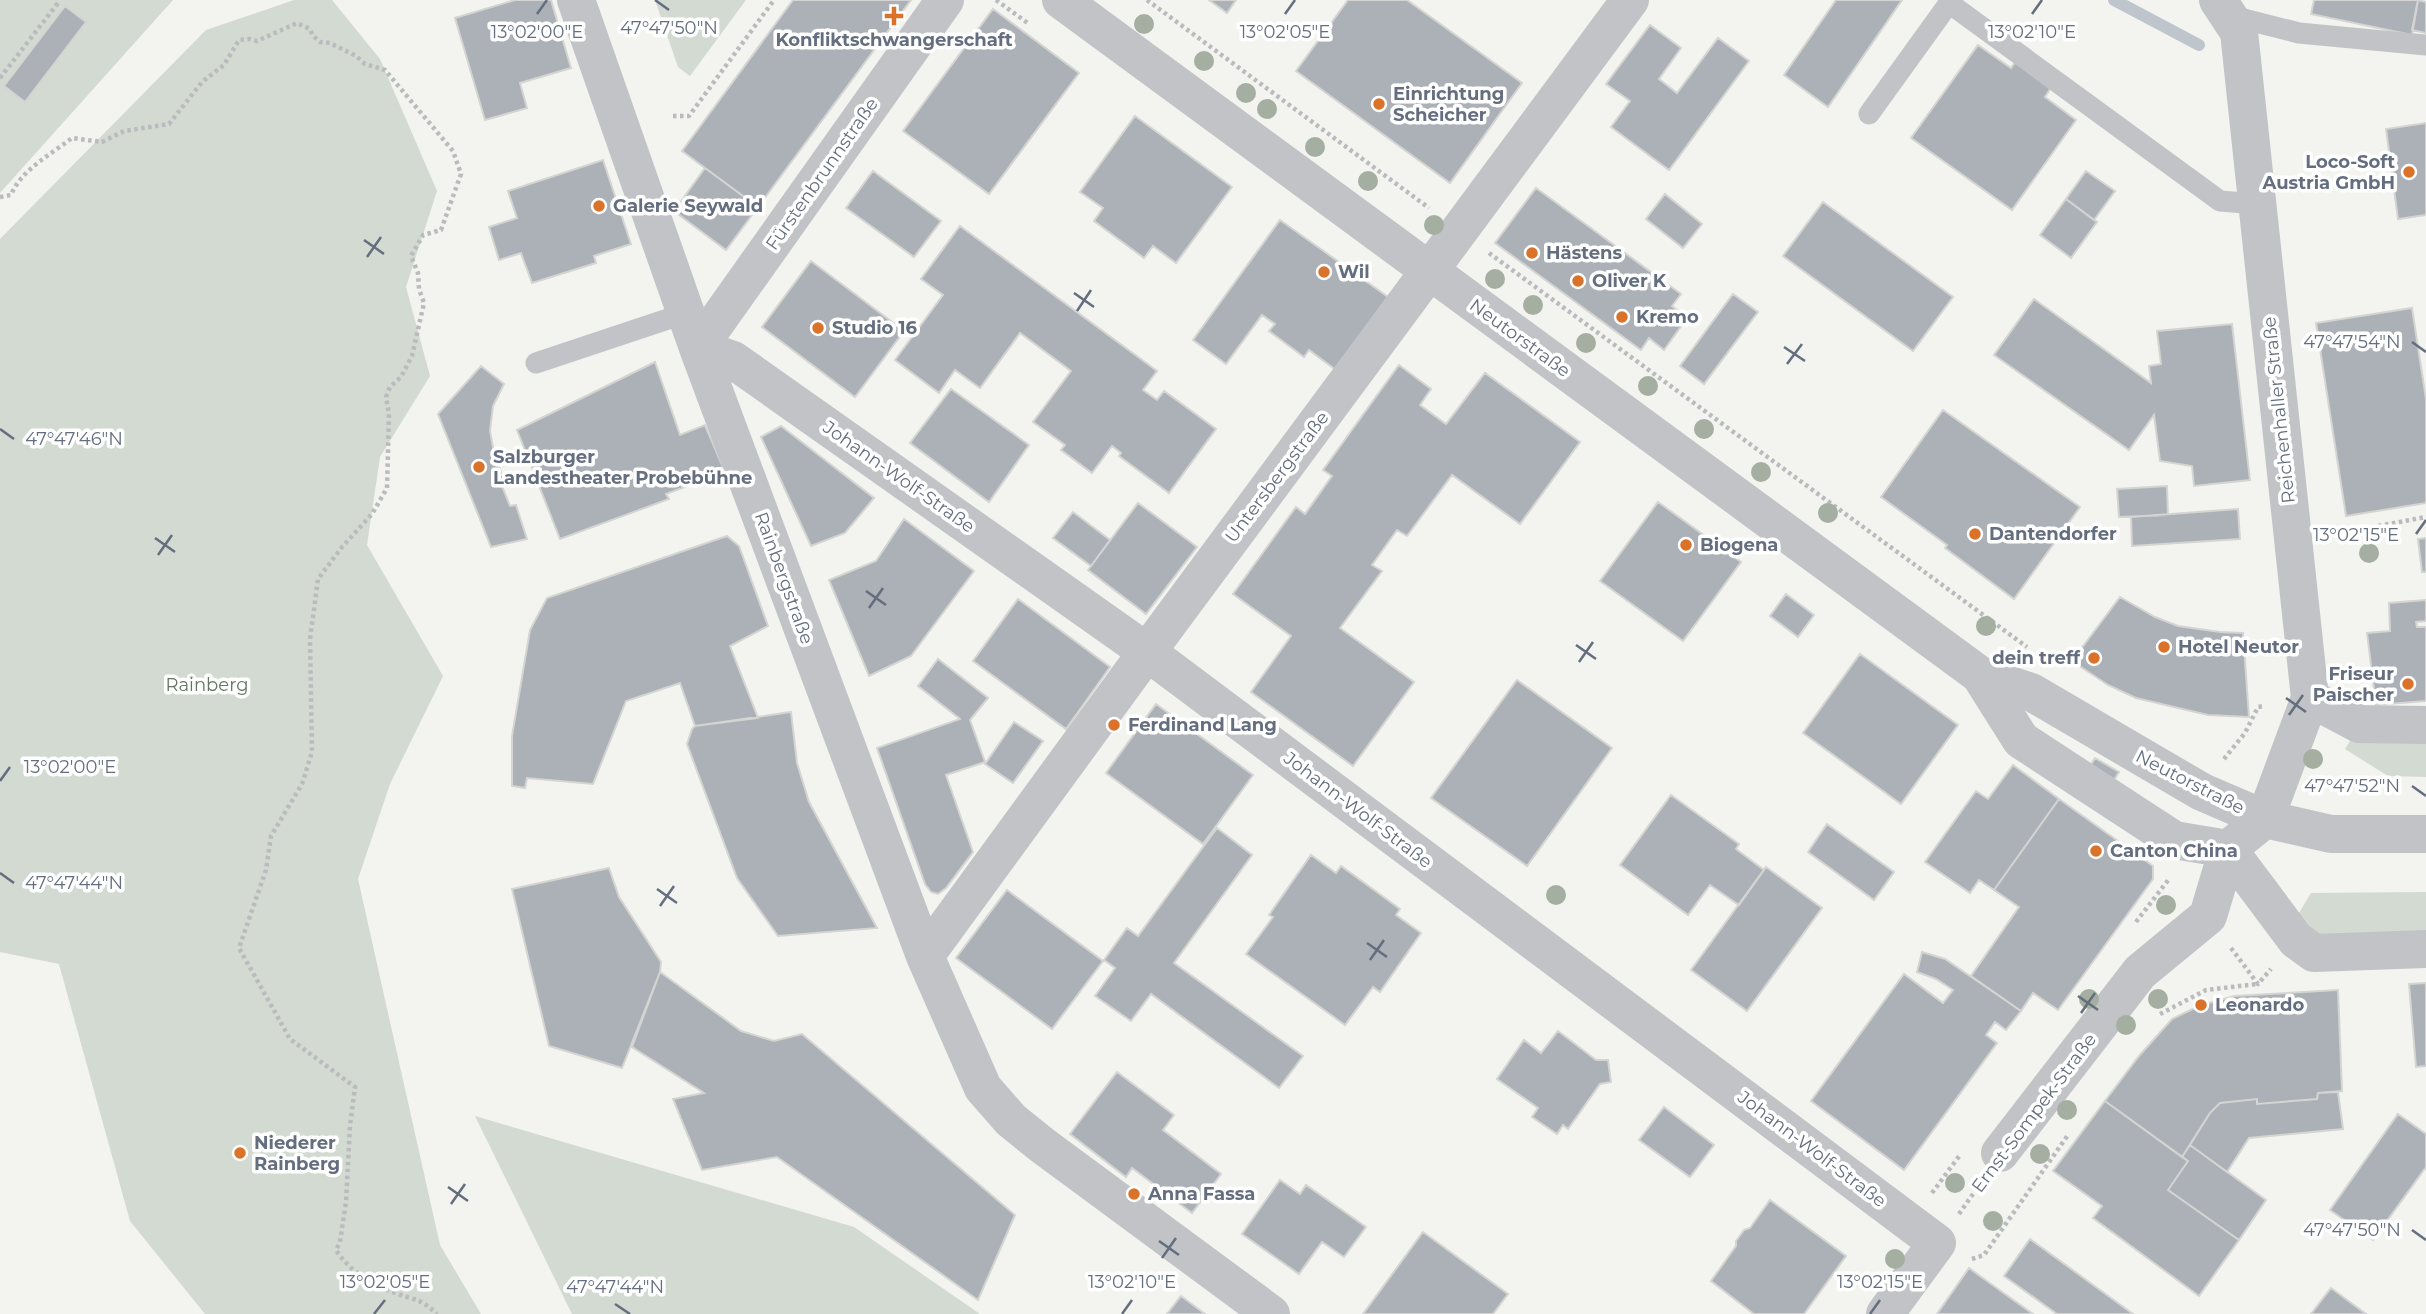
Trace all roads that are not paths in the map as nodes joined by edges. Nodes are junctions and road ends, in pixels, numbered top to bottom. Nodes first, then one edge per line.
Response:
1 (576, 0) edge
2 (945, 0) edge
3 (1062, 0) edge
4 (1630, 0) edge
5 (2223, 7) edge
6 (2426, 45) edge
7 (1870, 114) dead end
8 (2257, 204) junction
9 (1429, 271) junction
10 (692, 330) junction
11 (536, 363) dead end
12 (1147, 652) junction
13 (1980, 675) junction
14 (2310, 698) junction
15 (2426, 725) edge
16 (2265, 819) junction
17 (2426, 834) edge
18 (2228, 849) junction
19 (2426, 949) edge
20 (925, 956) junction
21 (2000, 1153) road end
22 (1271, 1314) edge
23 (1885, 1314) edge

1 - 10 street, Rainbergstraße
2 - 10 street, Fürstenbrunnstraße
3 - 9 street, Neutorstraße
4 - 9 street, Untersbergstraße
5 - 6 lane
5 - 8 street, Reichenhaller Straße
7 - 8 lane
8 - 14 street, Reichenhaller Straße
9 - 12 street, Untersbergstraße
9 - 13 street, Neutorstraße
10 - 11 lane
10 - 12 street, Johann-Wolf-Straße
10 - 20 street, Rainbergstraße
12 - 20 street, Untersbergstraße
12 - 23 street, Johann-Wolf-Straße
13 - 16 street, Neutorstraße
13 - 18 street, Neutorstraße
14 - 15 street
14 - 16 street, Reichenhaller Straße
16 - 17 street
16 - 18 street, Neutorstraße
18 - 19 street
18 - 21 street, Ernst-Sompek-Straße
20 - 22 street, Rainbergstraße

